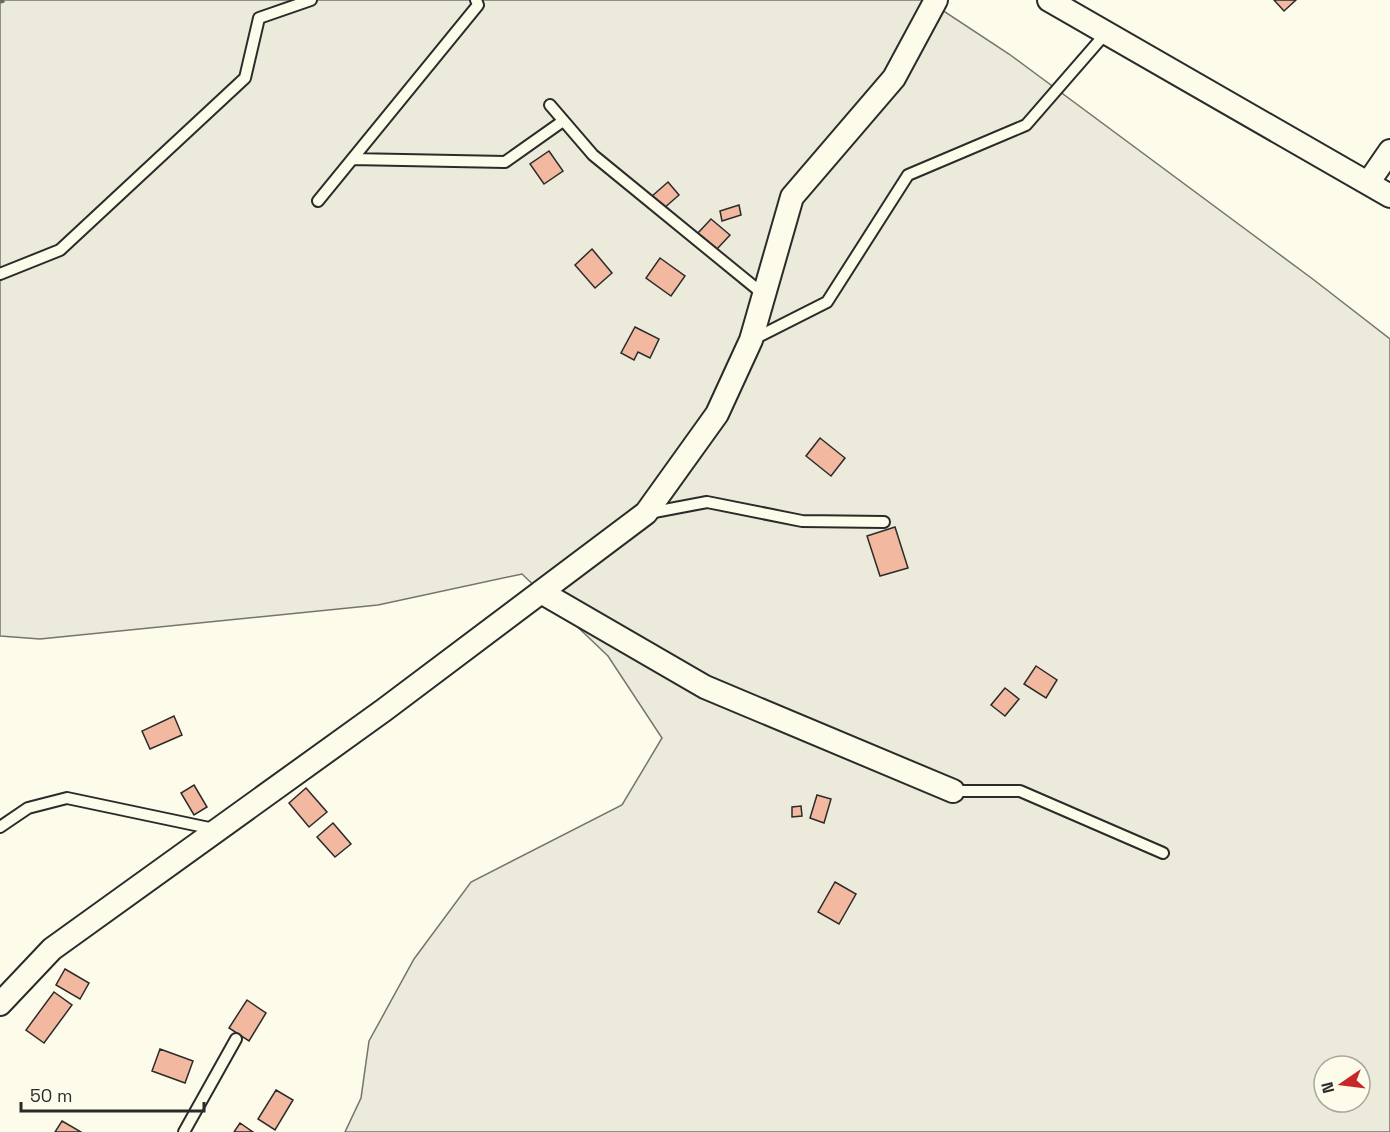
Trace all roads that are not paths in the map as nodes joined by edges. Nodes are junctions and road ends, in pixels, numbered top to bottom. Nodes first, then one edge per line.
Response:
1 (311, 0) edge
2 (476, 0) edge
3 (936, 0) edge
4 (1049, 0) edge
5 (1106, 33) junction
6 (550, 105) dead end
7 (563, 120) junction
8 (1390, 151) edge
9 (352, 159) junction
10 (1368, 183) junction
11 (1390, 196) edge
12 (318, 201) dead end
13 (0, 274) edge
14 (763, 294) junction
15 (751, 340) junction
16 (646, 513) junction
17 (884, 522) dead end
18 (541, 592) junction
19 (953, 791) joint
20 (0, 827) edge
21 (217, 830) junction
22 (1163, 853) dead end
23 (0, 1004) edge
24 (236, 1039) dead end
25 (184, 1132) edge

1 - 13 lane
2 - 9 lane
3 - 14 street
4 - 5 street
5 - 10 street
5 - 15 lane
6 - 7 lane
7 - 9 lane
7 - 14 lane
8 - 10 street
9 - 12 lane
10 - 11 street
14 - 15 street
15 - 16 street
16 - 17 lane
16 - 18 street
18 - 19 street
18 - 21 street
19 - 22 lane
20 - 21 lane
21 - 23 street
24 - 25 lane

